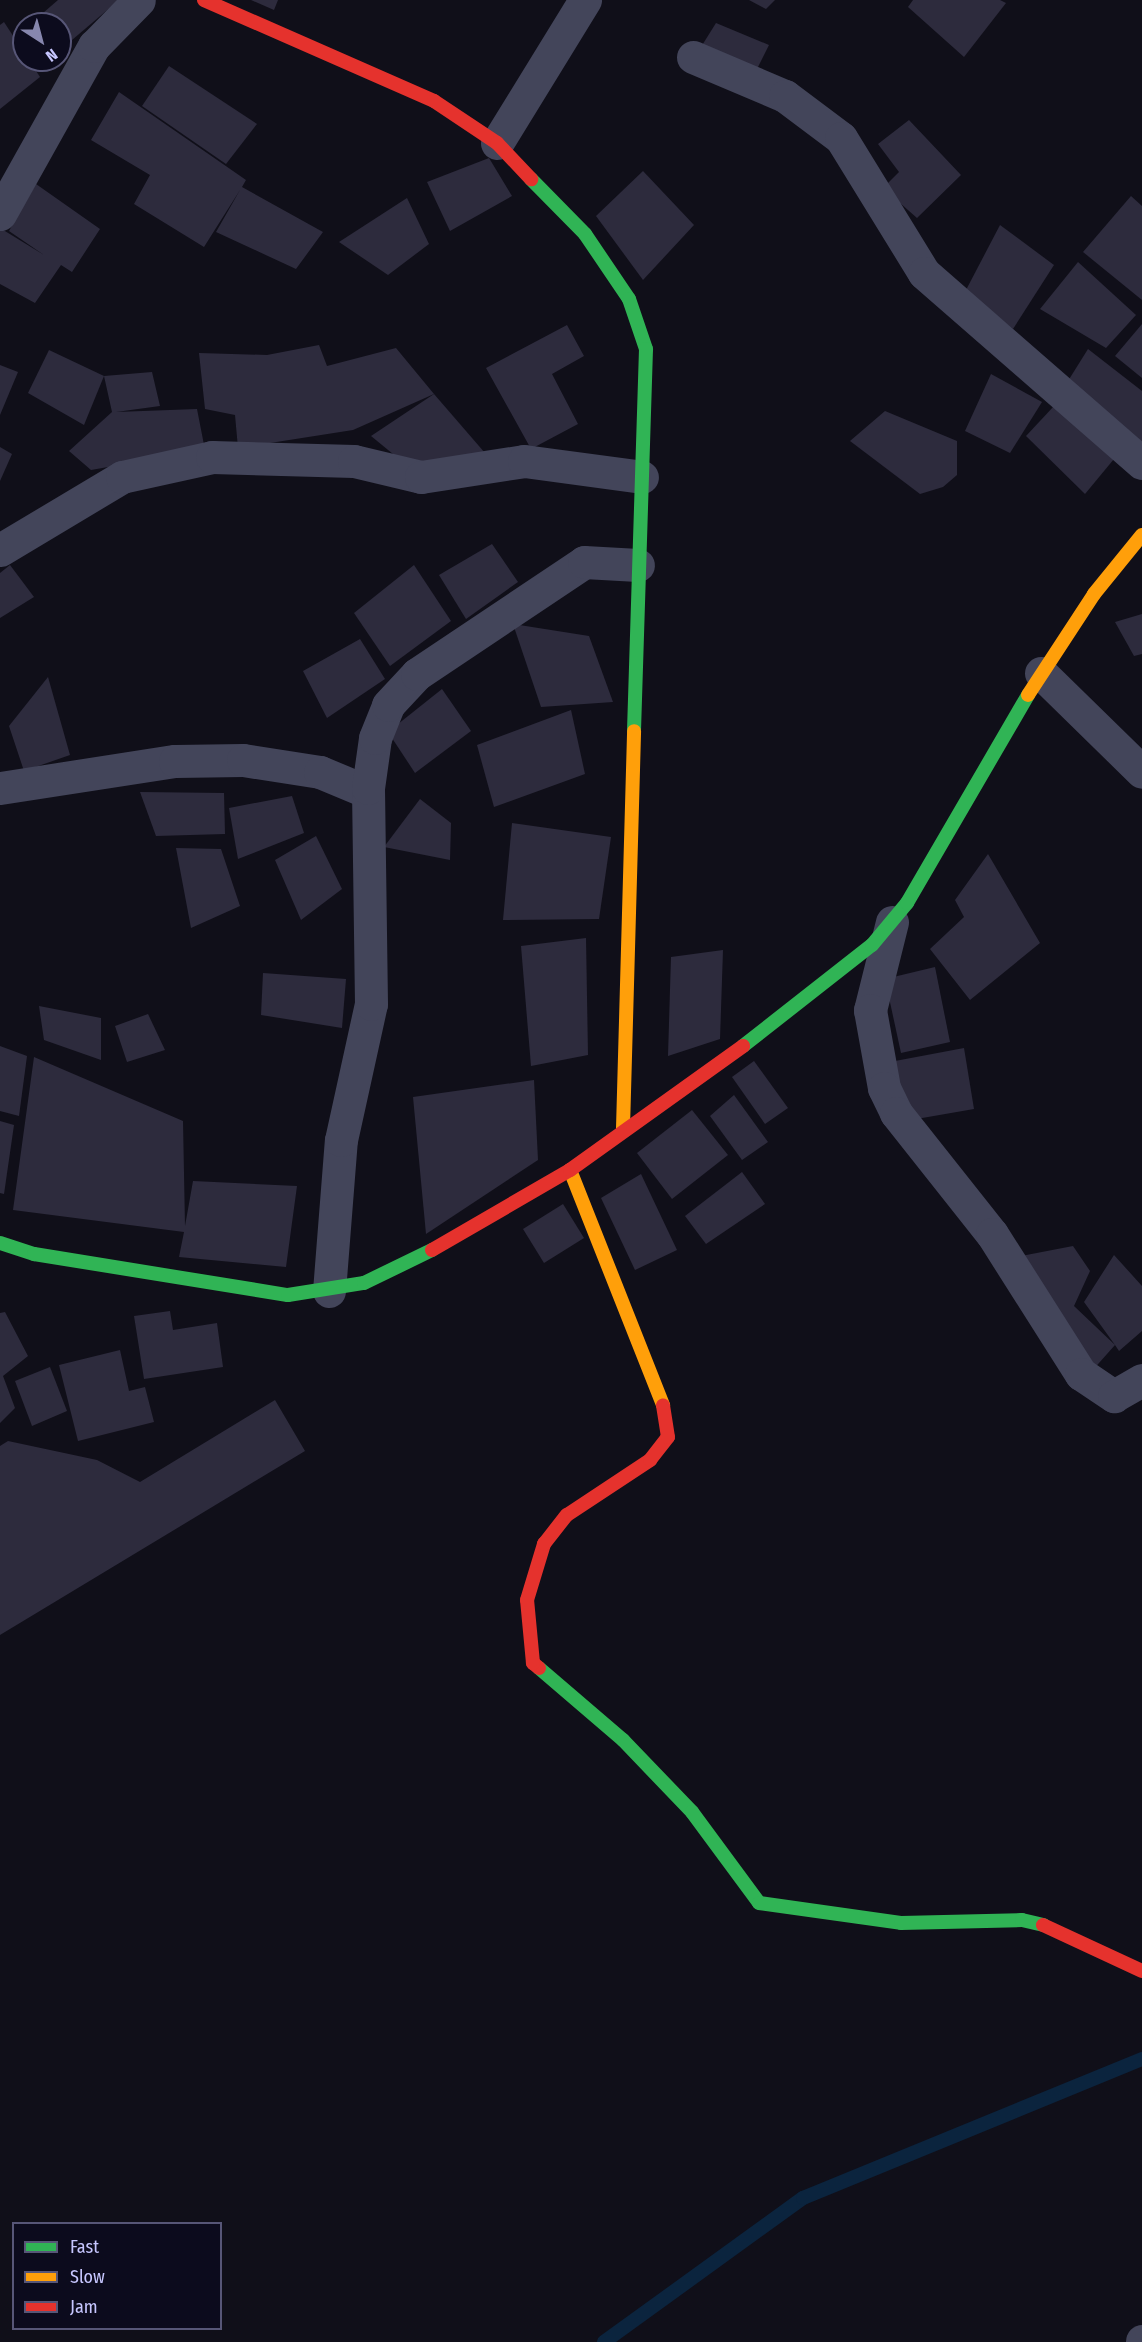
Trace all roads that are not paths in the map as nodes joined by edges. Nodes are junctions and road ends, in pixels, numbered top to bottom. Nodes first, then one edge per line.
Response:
1 (140, 0) edge
2 (204, 0) edge
3 (585, 0) edge
4 (693, 57) dead end
5 (497, 143) junction
6 (0, 214) edge
7 (1142, 463) edge
8 (642, 477) junction
9 (1142, 535) edge
10 (0, 550) edge
11 (638, 565) junction
12 (1041, 673) junction
13 (1142, 772) edge
14 (0, 788) edge
15 (368, 792) junction
16 (882, 933) junction
17 (623, 1128) junction
18 (570, 1170) junction
19 (0, 1243) edge
20 (328, 1291) junction
21 (1142, 1380) edge
22 (1142, 1971) edge

1 - 6 street
2 - 5 street
3 - 5 street
4 - 7 street
5 - 8 street
8 - 10 street
8 - 11 street
9 - 12 street
11 - 15 street
11 - 17 street
12 - 13 street
12 - 16 street
14 - 15 street
15 - 20 street
16 - 17 street
16 - 21 street
17 - 18 street
18 - 20 street
18 - 22 street
19 - 20 street

